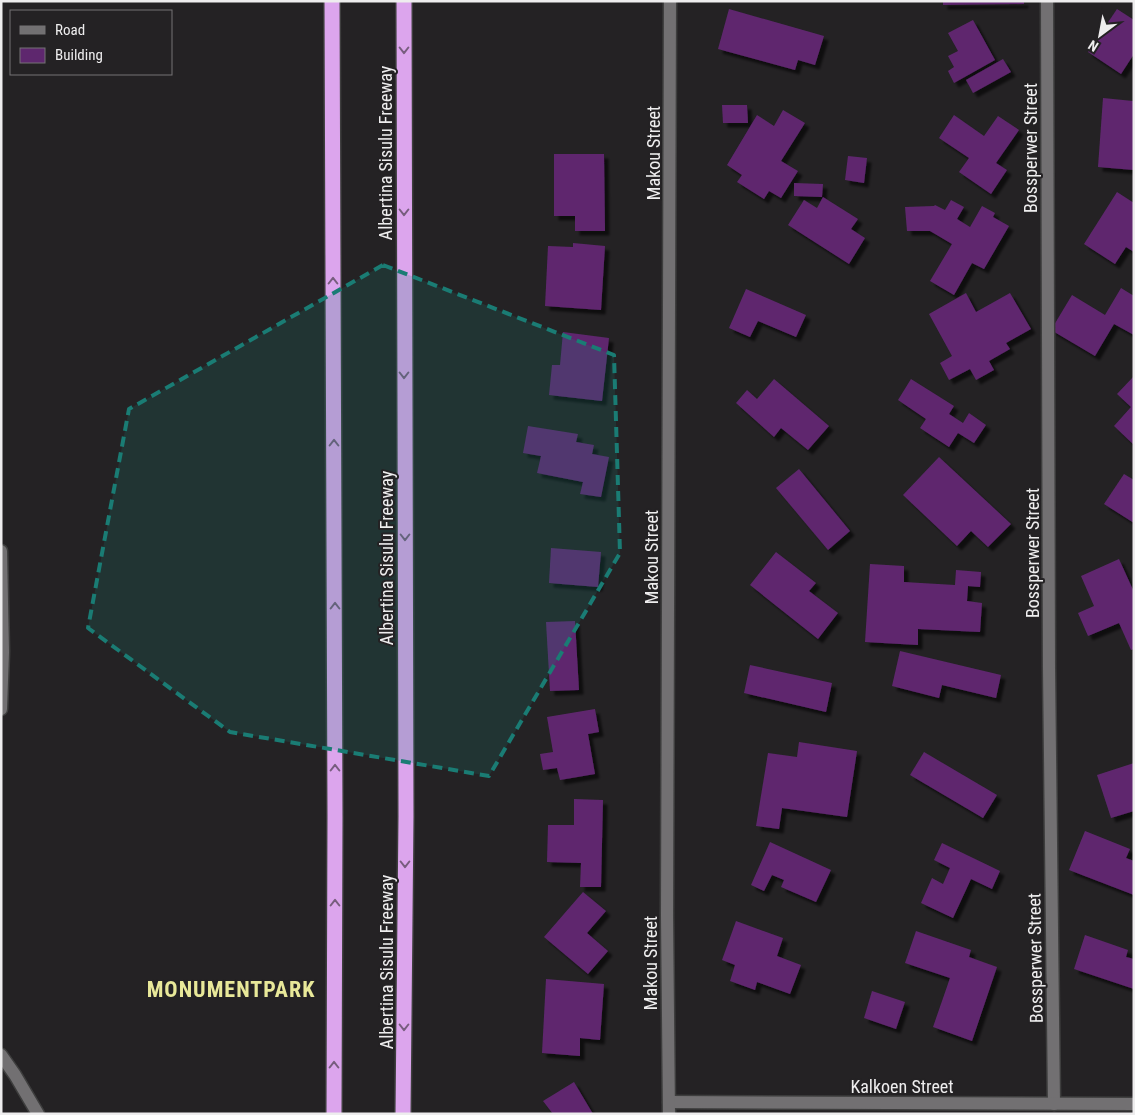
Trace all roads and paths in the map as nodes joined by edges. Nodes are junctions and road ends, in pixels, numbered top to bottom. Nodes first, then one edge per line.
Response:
1 (332, 1) edge
2 (404, 1) edge
3 (670, 1) edge
4 (1048, 1) edge
5 (1, 551) edge
6 (1, 709) edge
7 (1, 1054) edge
8 (1134, 1104) edge
9 (1046, 1107) edge
10 (669, 1108) edge
11 (804, 1109) edge
12 (894, 1109) edge
13 (38, 1114) edge
14 (334, 1114) edge
15 (404, 1114) edge

14 -> 1 highway
2 -> 15 highway, Albertina Sisulu Freeway
3 - 10 street, Makou Street
4 - 9 street, Bossperwer Street
5 - 6 street
7 - 13 street
8 - 9 street, Kalkoen Street
9 - 12 street, Kalkoen Street
10 - 11 street, Kalkoen Street
11 - 12 street, Kalkoen Street

